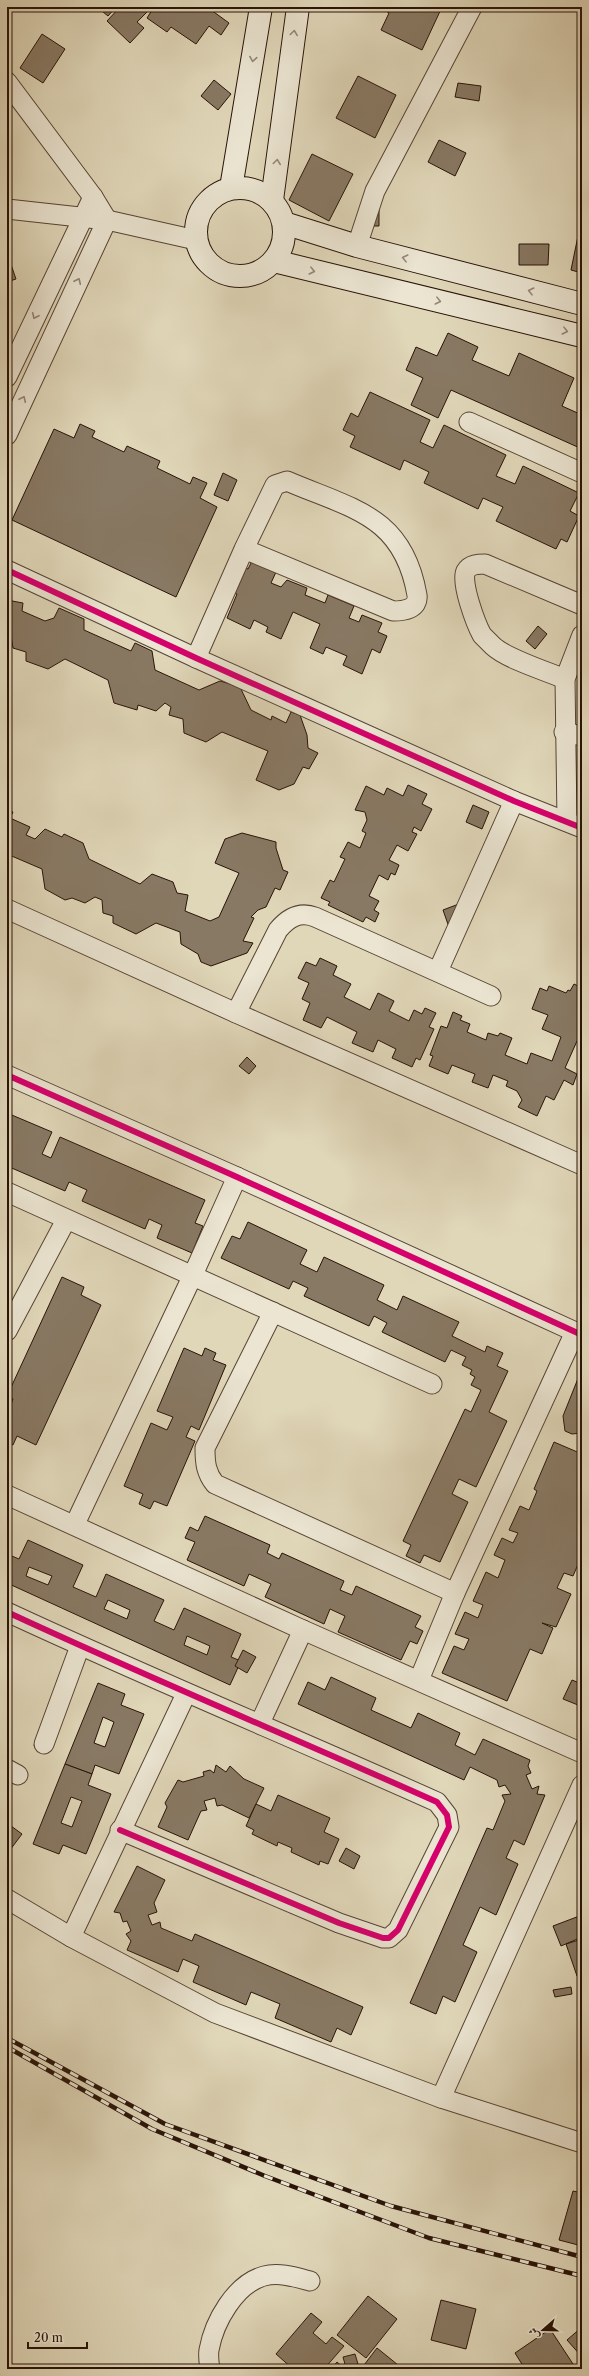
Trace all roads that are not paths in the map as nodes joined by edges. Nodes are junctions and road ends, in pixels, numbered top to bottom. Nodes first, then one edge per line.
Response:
1 (261, 7) edge
2 (298, 7) edge
3 (472, 7) edge
4 (7, 82) edge
5 (231, 188) junction
6 (92, 197) junction
7 (272, 200) junction
8 (7, 209) edge
9 (82, 217) junction
10 (107, 220) junction
11 (284, 223) junction
12 (196, 240) junction
13 (357, 246) junction
14 (274, 261) junction
15 (582, 304) edge
16 (582, 336) edge
17 (7, 377) edge
18 (469, 422) dead end
19 (7, 435) edge
20 (582, 473) edge
21 (244, 549) junction
22 (7, 570) edge
23 (582, 605) edge
24 (582, 635) edge
25 (196, 658) junction
26 (565, 679) junction
27 (573, 734) edge
28 (514, 801) junction
29 (575, 824) edge
30 (7, 909) edge
31 (438, 971) junction
32 (491, 996) dead end
33 (236, 1013) junction
34 (7, 1076) edge
35 (582, 1165) edge
36 (237, 1177) junction
37 (7, 1192) edge
38 (66, 1220) junction
39 (192, 1277) junction
40 (273, 1312) junction
41 (7, 1331) edge
42 (578, 1334) edge
43 (432, 1384) dead end
44 (7, 1495) edge
45 (75, 1524) junction
46 (455, 1594) junction
47 (7, 1612) edge
48 (303, 1630) junction
49 (80, 1646) junction
50 (419, 1680) junction
51 (186, 1694) junction
52 (260, 1723) junction
53 (44, 1744) dead end
54 (582, 1753) edge
55 (582, 1785) edge
56 (120, 1830) junction
57 (7, 1899) edge
58 (71, 1937) junction
59 (441, 2098) junction
60 (582, 2143) edge
61 (310, 2281) dead end
62 (210, 2369) edge

1 -> 5 street
7 -> 2 street
3 - 13 street
4 - 6 street
5 - 7 street
5 - 12 street
6 - 9 street
6 - 10 street
7 - 11 street
8 - 9 street
9 - 10 street
9 -> 17 street
10 - 12 street
19 -> 10 street
11 - 13 street
11 - 14 street
12 - 14 street
15 -> 13 street
14 -> 16 street
18 - 20 street
21 - 21 street
21 - 25 street
22 - 25 street
23 - 26 street
24 - 26 street
25 - 28 street
26 - 27 street
27 - 29 street
28 - 29 street
28 - 31 street
30 - 33 street
31 - 32 street
31 - 33 street
33 - 35 street
34 - 36 street
36 - 39 street
36 - 42 street
37 - 38 street
38 - 39 street
38 - 41 street
39 - 40 street
39 - 45 street
40 - 43 street
40 - 46 street
42 - 46 street
44 - 45 street
45 - 48 street
46 - 50 street
47 - 49 street
48 - 50 street
48 - 52 street
49 - 51 street
49 - 53 street
50 - 54 street
51 - 52 street
51 - 56 street
52 - 56 street
55 - 59 street
56 - 58 street
57 - 58 street
58 - 59 street
59 - 60 street
61 - 62 street

